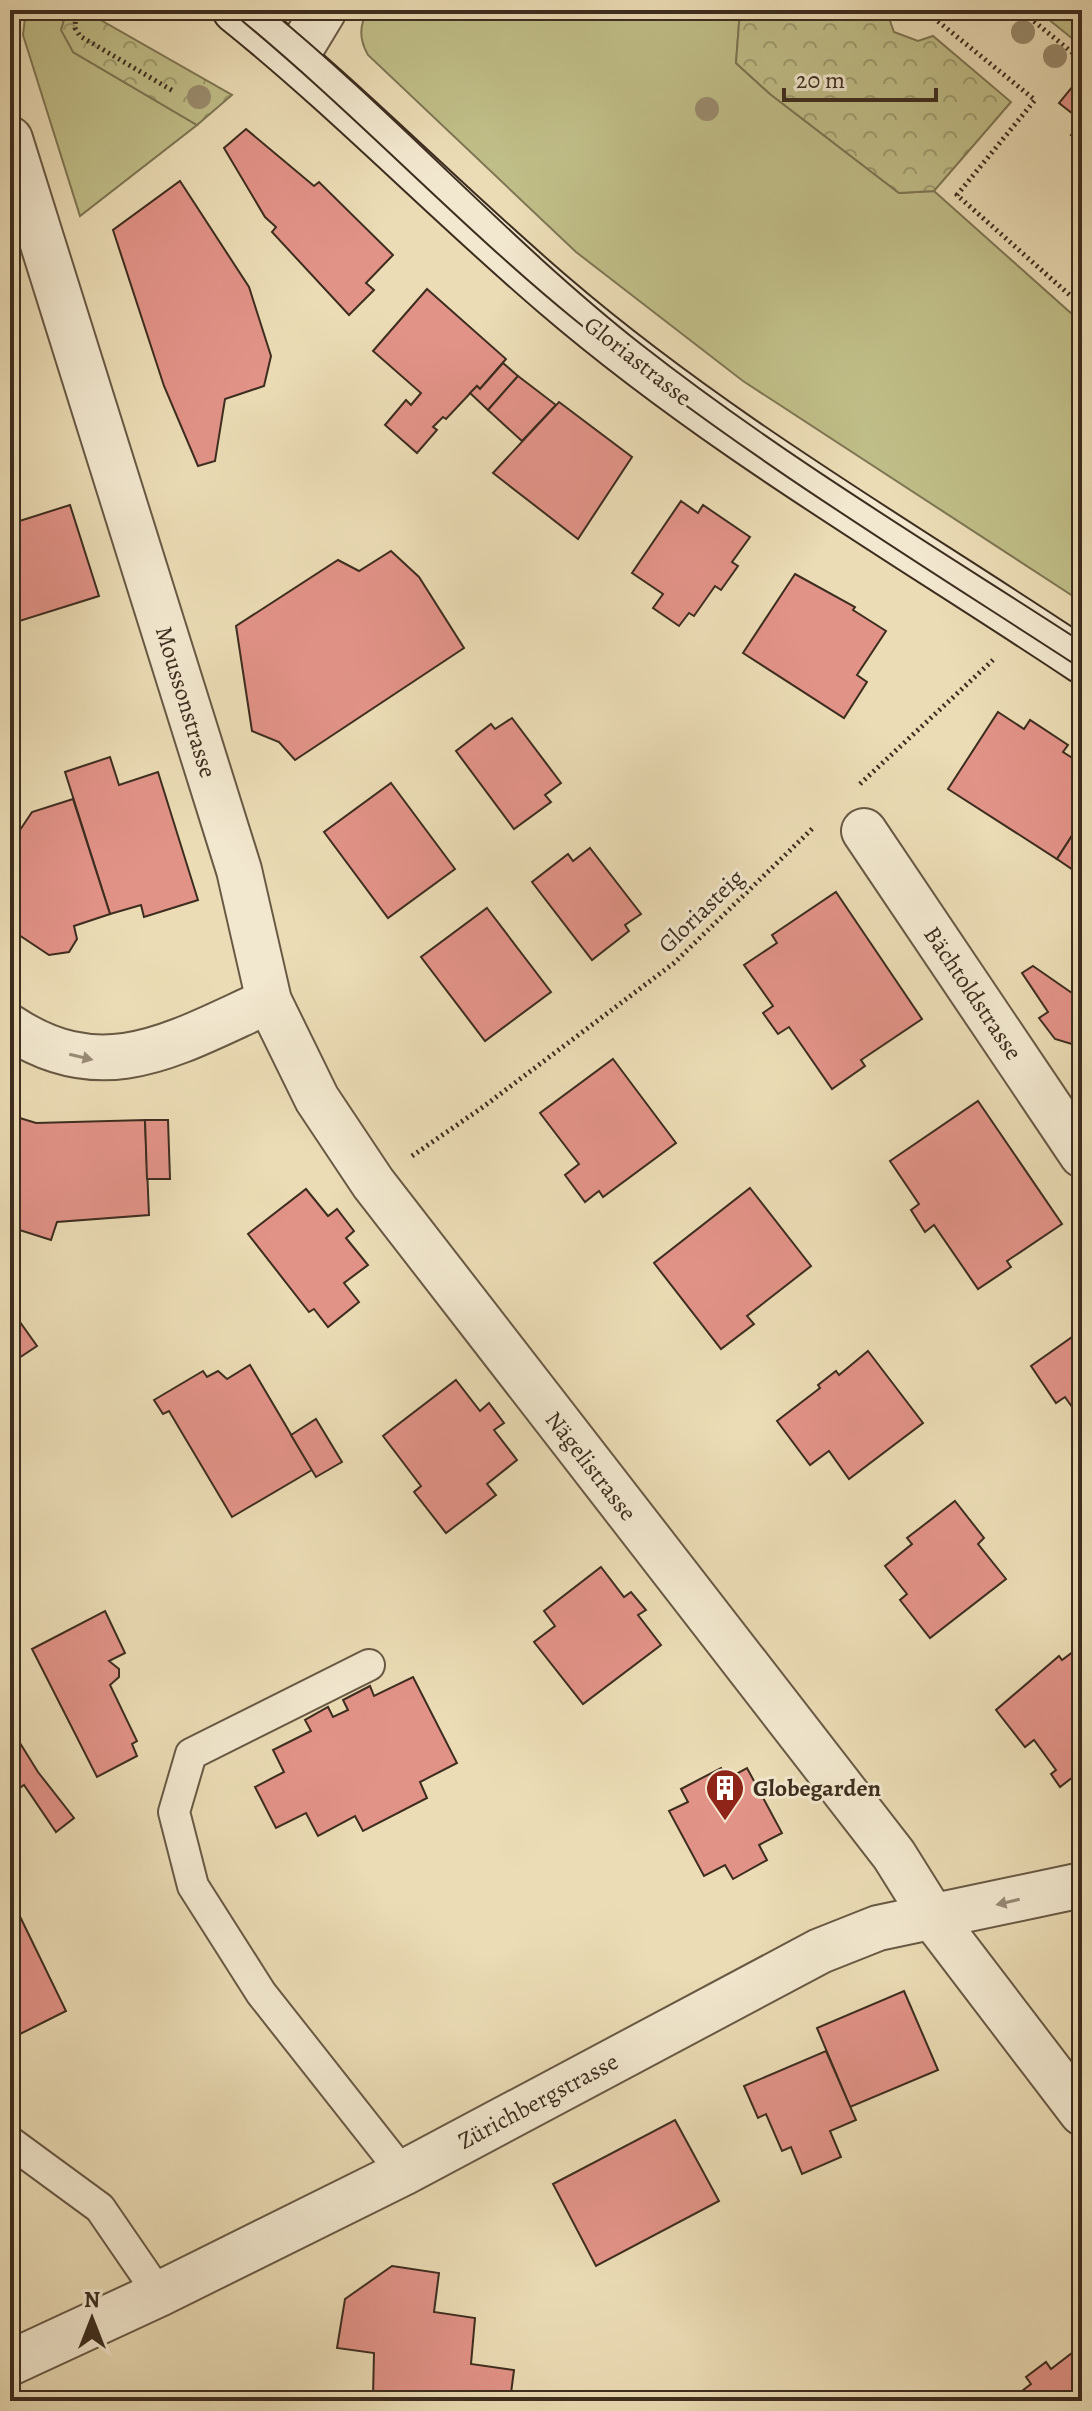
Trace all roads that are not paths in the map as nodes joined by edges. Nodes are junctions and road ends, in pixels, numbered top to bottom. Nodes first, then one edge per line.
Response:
1 (235, 10) edge
2 (324, 10) edge
3 (295, 58) junction
4 (10, 139) edge
5 (1082, 661) edge
6 (864, 831) dead end
7 (269, 1001) junction
8 (10, 1027) edge
9 (1082, 1155) edge
10 (369, 1665) dead end
11 (1082, 1885) edge
12 (934, 1919) junction
13 (1082, 2113) edge
14 (10, 2142) edge
15 (403, 2173) junction
16 (159, 2294) junction
17 (10, 2363) edge

1 - 3 street, Gloriastrasse
2 - 3 street
3 - 5 street, Gloriastrasse
4 - 7 street, Moussonstrasse
6 - 9 street, Bächtoldstrasse
8 -> 7 street
7 - 12 street, Nägelistrasse
10 - 15 lane
11 -> 12 street, Zürichbergstrasse
12 - 13 street, Nägelistrasse
12 - 15 street, Zürichbergstrasse
14 - 16 lane
15 - 16 street, Zürichbergstrasse
16 - 17 street, Zürichbergstrasse

